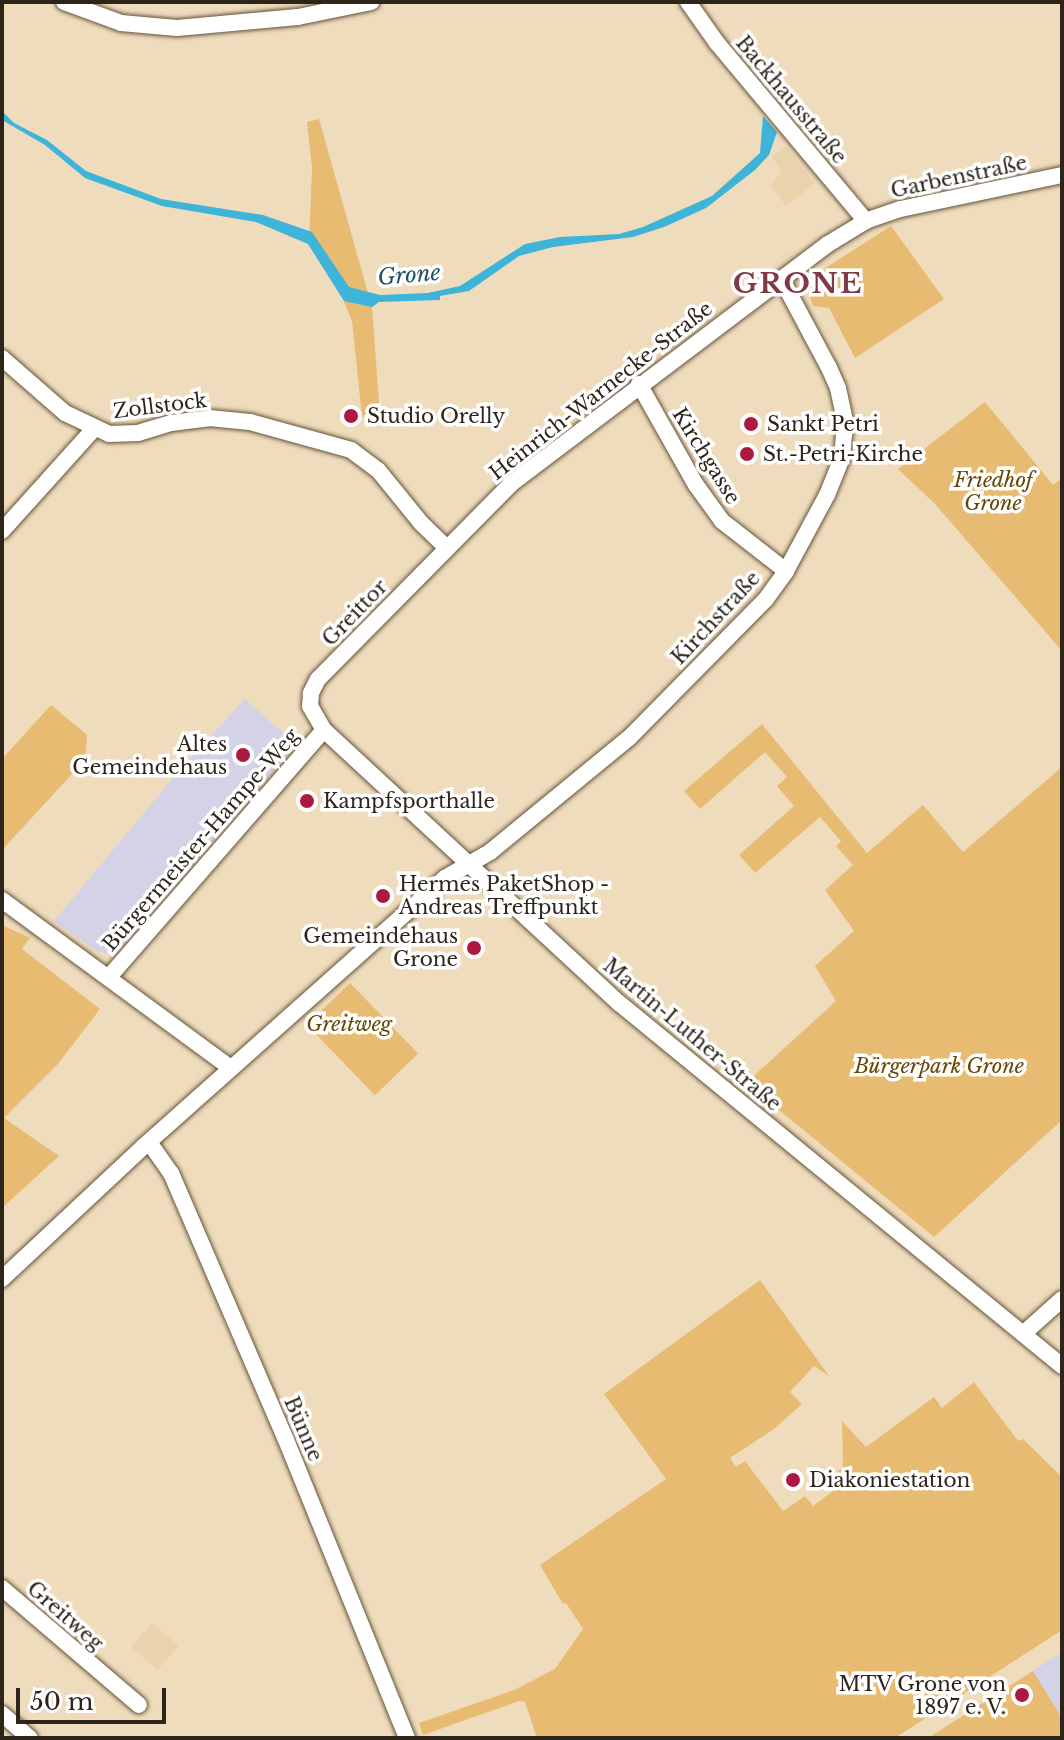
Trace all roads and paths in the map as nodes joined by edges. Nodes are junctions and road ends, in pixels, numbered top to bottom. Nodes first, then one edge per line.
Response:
1 (64, 2) edge
2 (371, 2) edge
3 (688, 2) edge
4 (1062, 175) edge
5 (866, 221) junction
6 (782, 280) junction
7 (2, 358) edge
8 (639, 384) junction
9 (94, 429) junction
10 (2, 531) edge
11 (447, 548) junction
12 (786, 571) junction
13 (319, 723) junction
14 (467, 865) junction
15 (2, 900) edge
16 (109, 977) junction
17 (231, 1068) junction
18 (149, 1142) junction
19 (2, 1279) edge
20 (1062, 1299) edge
21 (1023, 1334) junction
22 (1062, 1366) edge
23 (2, 1588) edge
24 (139, 1705) dead end
25 (2, 1714) edge
26 (30, 1738) edge
27 (407, 1738) edge

1 - 2 street
3 - 5 street, Backhausstraße
4 - 5 street, Garbenstraße
5 - 6 street, Heinrich-Warnecke-Straße
6 - 8 street, Heinrich-Warnecke-Straße
6 - 12 street, Kirchstraße
7 - 9 street, Zollstock
8 - 11 street, Heinrich-Warnecke-Straße
8 - 12 street, Kirchgasse
9 - 10 street
9 - 11 street, Zollstock
11 - 13 street, Greittor
12 - 14 street, Kirchstraße
13 - 14 street, Martin-Luther-Straße
13 - 16 street, Bürgermeister-Hampe-Weg
14 - 17 street
14 - 21 street, Martin-Luther-Straße
15 - 16 street
16 - 17 street
17 - 18 street
18 - 19 street
18 - 27 street, Bünne
20 - 21 street
21 - 22 street, Martin-Luther-Straße
23 - 24 street, Greitweg
25 - 26 street

